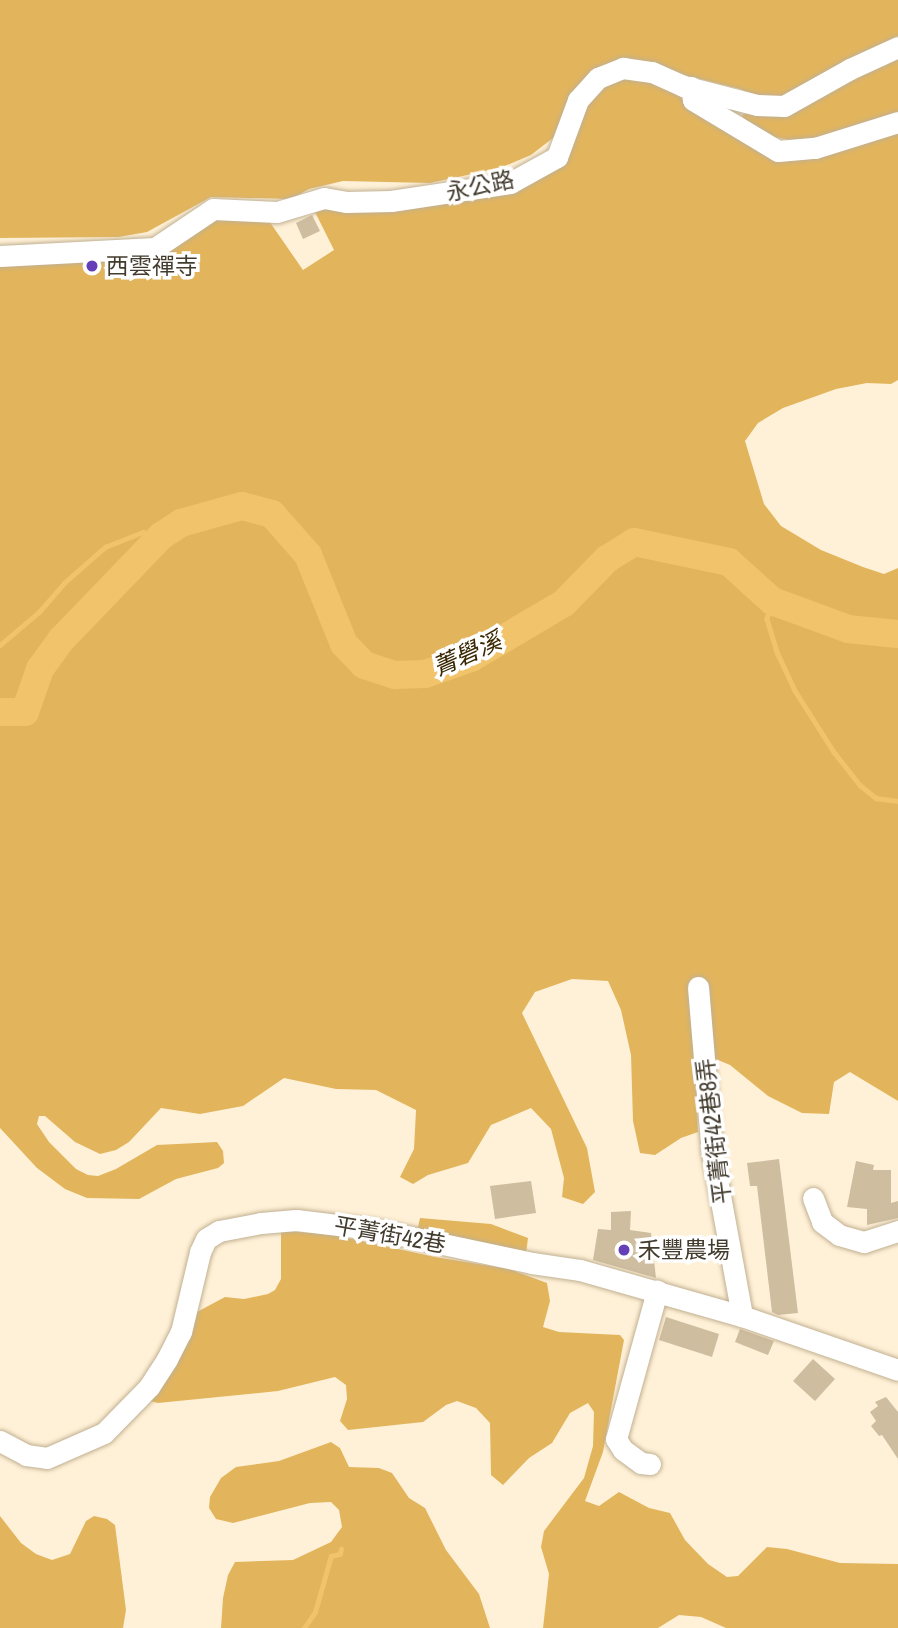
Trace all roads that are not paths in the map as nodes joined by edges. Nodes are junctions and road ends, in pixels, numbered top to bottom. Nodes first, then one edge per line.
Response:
1 (898, 47) edge
2 (691, 87) junction
3 (898, 122) edge
4 (0, 256) edge
5 (698, 987) dead end
6 (813, 1198) dead end
7 (898, 1231) edge
8 (657, 1291) junction
9 (742, 1316) junction
10 (898, 1370) edge
11 (0, 1441) edge
12 (650, 1464) dead end

1 - 2 street, 永公路
2 - 3 street
2 - 4 street, 永公路
5 - 9 street, 平菁街42巷8弄
6 - 7 street
8 - 9 street, 平菁街42巷
8 - 11 street, 平菁街42巷
8 - 12 street
9 - 10 street, 平菁街42巷

